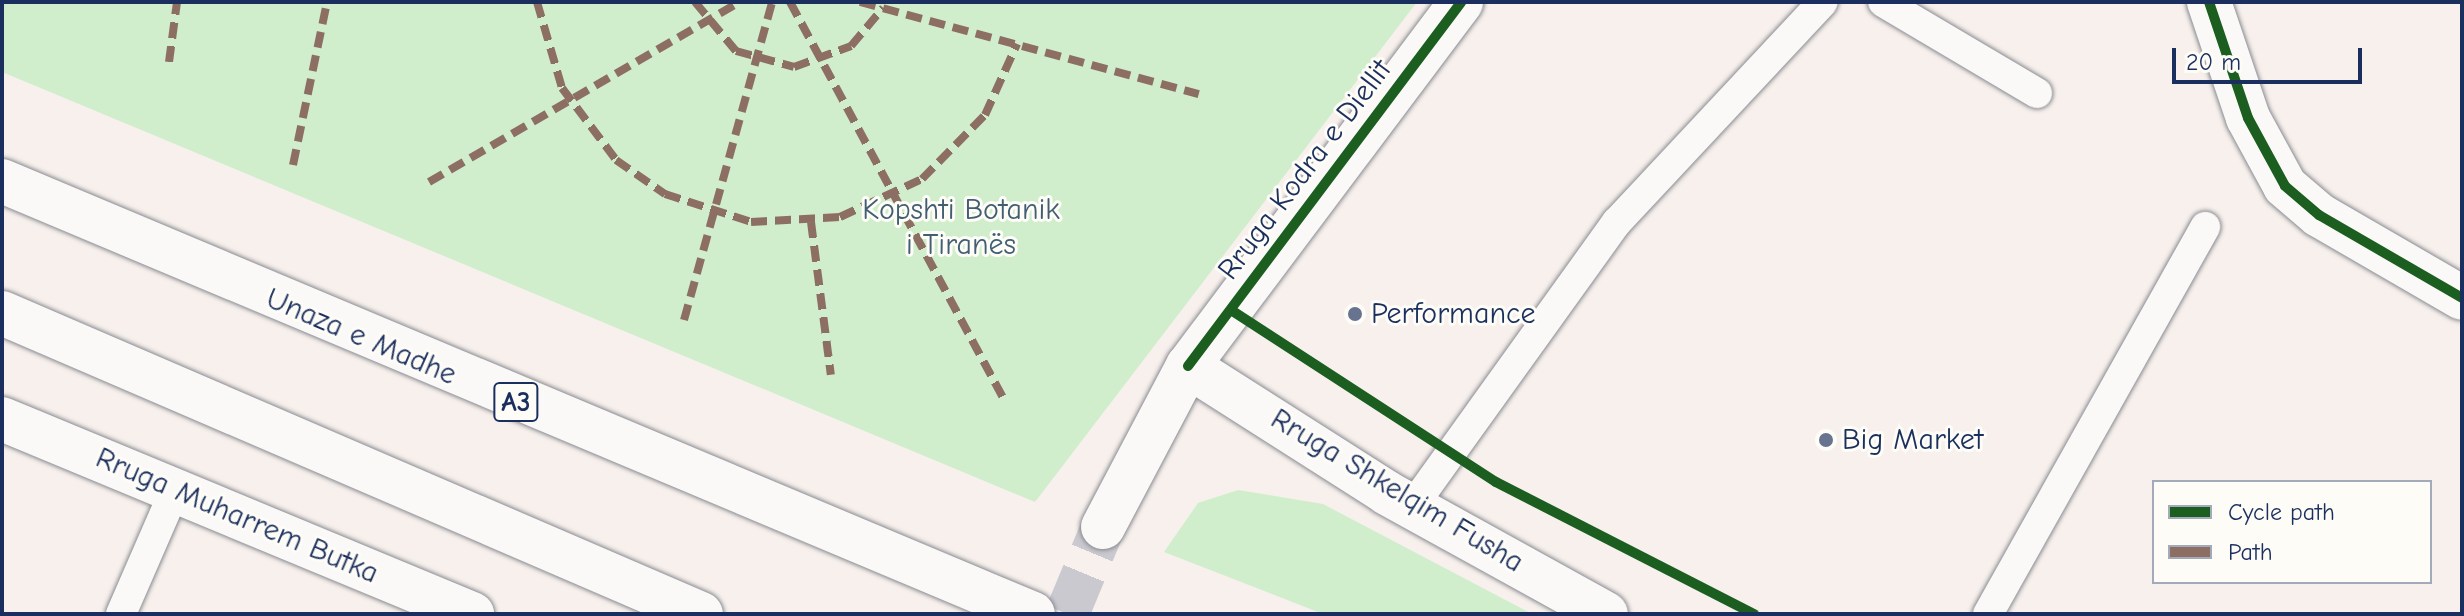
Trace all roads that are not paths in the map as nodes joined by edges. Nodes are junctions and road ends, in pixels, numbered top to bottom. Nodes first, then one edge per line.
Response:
1 (1461, 2) edge
2 (1823, 2) edge
3 (1883, 2) edge
4 (2209, 2) edge
5 (2037, 93) dead end
6 (2, 181) edge
7 (2205, 227) dead end
8 (2462, 298) edge
9 (2, 313) edge
10 (1188, 366) junction
11 (2, 419) edge
12 (175, 490) junction
13 (1412, 507) junction
14 (1103, 527) tunnel mouth
15 (121, 614) edge
16 (472, 614) edge
17 (701, 614) edge
18 (1033, 614) edge
19 (1606, 614) edge
20 (1988, 614) edge

1 - 10 main road, Rruga Kodra e Diellit
2 - 13 lane
3 - 5 lane
4 - 8 main road
6 - 18 main road, Unaza e Madhe / A3
7 - 20 lane
9 - 17 main road
10 - 13 main road, Rruga Shkelqim Fusha
10 - 14 main road, Rruga Kodra e Diellit
11 - 12 main road, Rruga Muharrem Butka
12 - 15 lane
12 - 16 main road, Rruga Muharrem Butka
13 - 19 main road, Rruga Shkelqim Fusha

